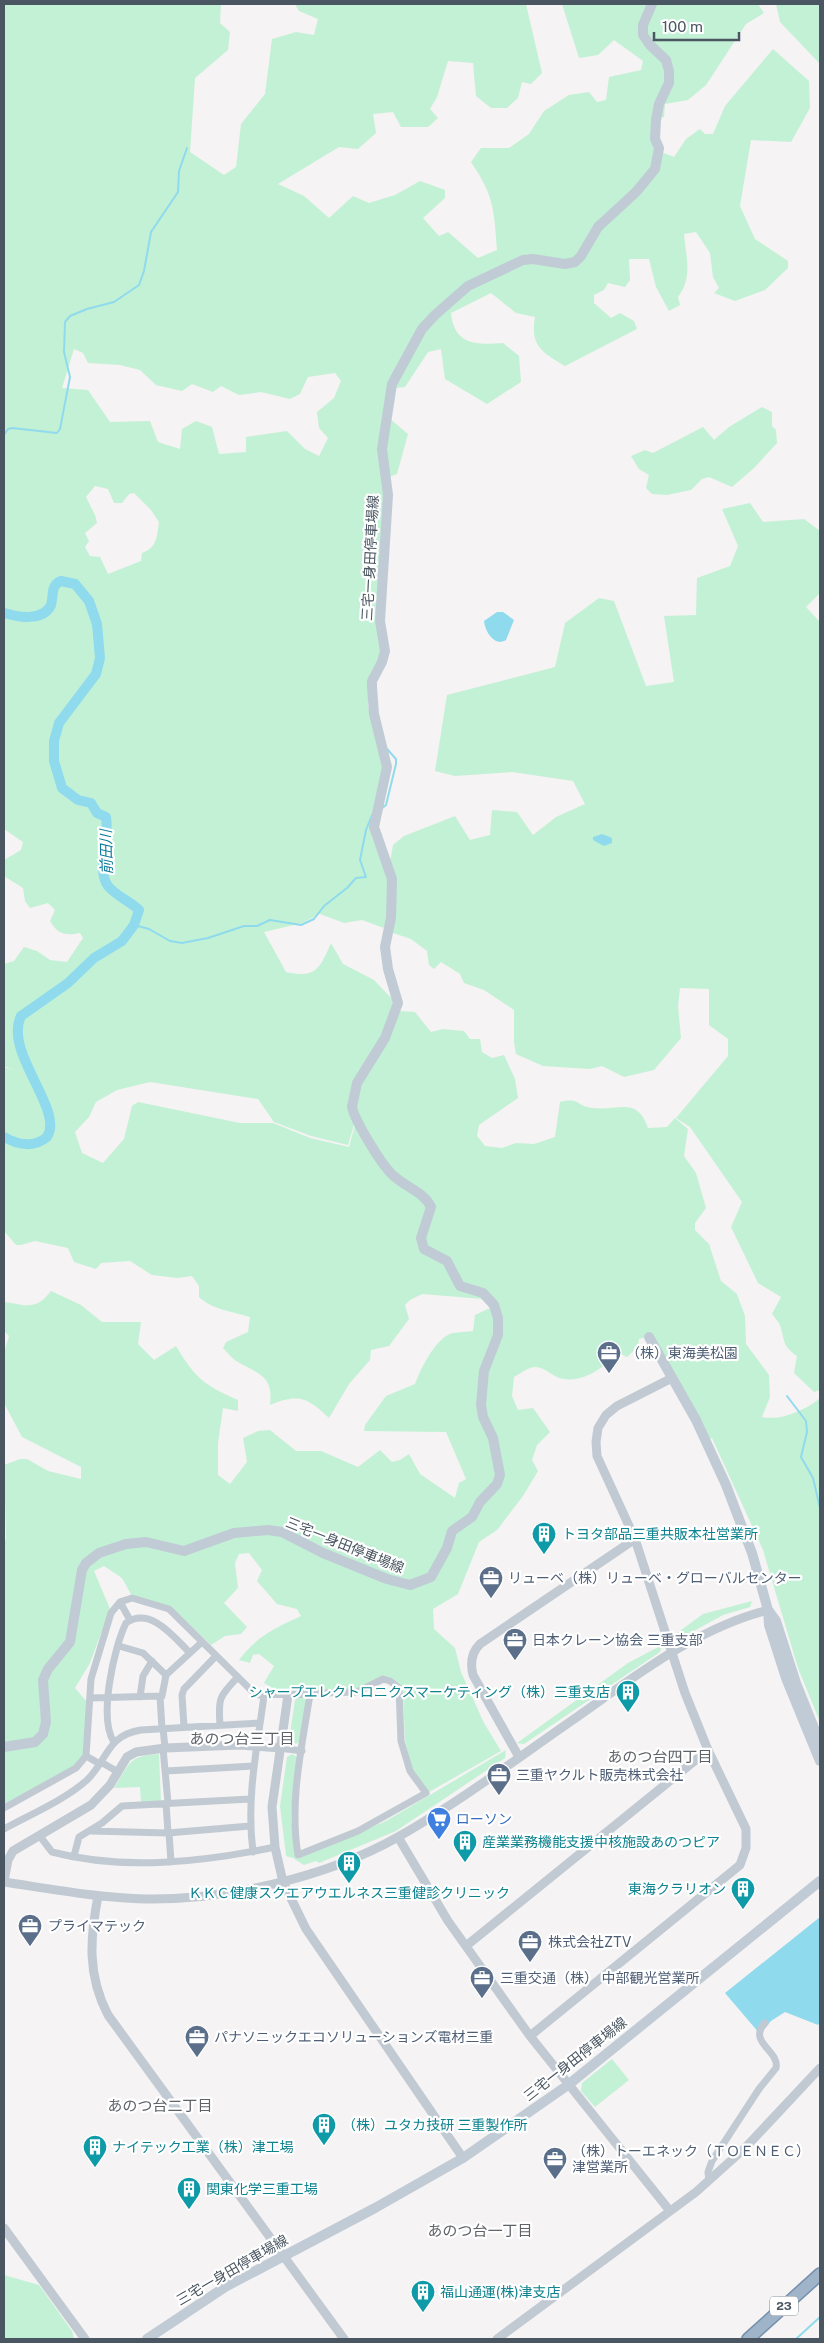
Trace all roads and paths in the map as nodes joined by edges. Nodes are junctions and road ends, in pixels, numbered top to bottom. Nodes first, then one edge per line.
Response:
1 (652, 4) edge
2 (649, 1337) dead end
3 (672, 1378) junction
4 (635, 1539) junction
5 (120, 1602) junction
6 (768, 1610) junction
7 (130, 1620) junction
8 (202, 1642) junction
9 (118, 1646) junction
10 (189, 1652) junction
11 (672, 1653) junction
12 (216, 1656) junction
13 (152, 1661) junction
14 (166, 1675) junction
15 (238, 1677) junction
16 (310, 1694) junction
17 (288, 1695) junction
18 (160, 1696) junction
19 (264, 1696) junction
20 (140, 1697) junction
21 (90, 1698) junction
22 (108, 1699) junction
23 (260, 1723) junction
24 (220, 1725) junction
25 (184, 1727) junction
26 (163, 1728) junction
27 (114, 1742) junction
28 (820, 1742) edge
29 (257, 1745) junction
30 (4, 1747) edge
31 (164, 1748) junction
32 (280, 1748) junction
33 (302, 1750) junction
34 (708, 1750) junction
35 (86, 1756) junction
36 (519, 1757) junction
37 (820, 1761) edge
38 (100, 1763) junction
39 (254, 1766) junction
40 (166, 1771) junction
41 (118, 1772) junction
42 (250, 1799) junction
43 (167, 1803) junction
44 (4, 1808) edge
45 (250, 1826) junction
46 (4, 1829) edge
47 (91, 1830) junction
48 (169, 1833) junction
49 (39, 1835) junction
50 (398, 1837) junction
51 (275, 1847) junction
52 (253, 1852) junction
53 (74, 1856) junction
54 (171, 1862) junction
55 (4, 1881) edge
56 (820, 1881) edge
57 (283, 1882) junction
58 (98, 1896) junction
59 (466, 1946) junction
60 (766, 2023) dead end
61 (530, 2036) junction
62 (820, 2068) edge
63 (568, 2085) junction
64 (462, 2158) junction
65 (709, 2181) junction
66 (670, 2211) junction
67 (4, 2228) edge
68 (283, 2255) junction
69 (820, 2274) edge
70 (85, 2339) edge
71 (147, 2339) edge
72 (344, 2339) edge
73 (497, 2339) edge
74 (748, 2339) edge

1 - 30 main road, 三宅一身田停車場線
2 - 3 main road
3 - 4 street
3 - 6 main road
4 - 11 street
4 - 36 street
5 - 7 street
5 - 8 street
5 - 21 street
6 - 11 street
6 - 28 main road
6 - 37 main road
7 - 9 street
7 - 10 street
8 - 10 street
8 - 12 street
9 - 13 street
9 - 22 street
10 - 14 street
11 - 34 street
11 - 36 street
12 - 15 street
12 - 25 street
13 - 14 street
13 - 20 street
14 - 18 street
15 - 19 street
15 - 24 street
16 - 17 street
16 - 33 street
16 - 33 street
17 - 19 street
17 - 32 street
18 - 20 street
18 - 26 street
19 - 23 street
20 - 22 street
21 - 22 street
21 - 35 street
22 - 27 street
23 - 24 street
23 - 29 street
24 - 25 street
25 - 26 street
26 - 27 street
26 - 31 street
27 - 38 street
29 - 31 street
29 - 32 street
29 - 39 street
31 - 40 street
31 - 41 street
32 - 33 street
32 - 51 street
34 - 59 street
34 - 61 street
35 - 38 street
35 - 44 street
36 - 50 street
38 - 41 street
38 - 46 street
39 - 40 street
39 - 42 street
40 - 43 street
41 - 49 street
42 - 43 street
42 - 45 street
43 - 47 street
43 - 48 street
45 - 48 street
45 - 52 street
47 - 48 street
47 - 53 street
48 - 54 street
49 - 53 street
49 - 55 street
50 - 57 street
50 - 59 street
51 - 52 street
51 - 57 street
52 - 54 street
53 - 54 street
55 - 58 street
56 - 63 main road, 三宅一身田停車場線
57 - 58 street
57 - 64 street
58 - 68 street
59 - 61 street
60 - 65 street
61 - 63 street
62 - 65 street
63 - 64 main road, 三宅一身田停車場線
63 - 66 street
64 - 68 main road, 三宅一身田停車場線
65 - 66 street
66 - 73 street
67 - 70 street
68 - 71 main road, 三宅一身田停車場線
68 - 72 street
69 - 74 highway, 23

